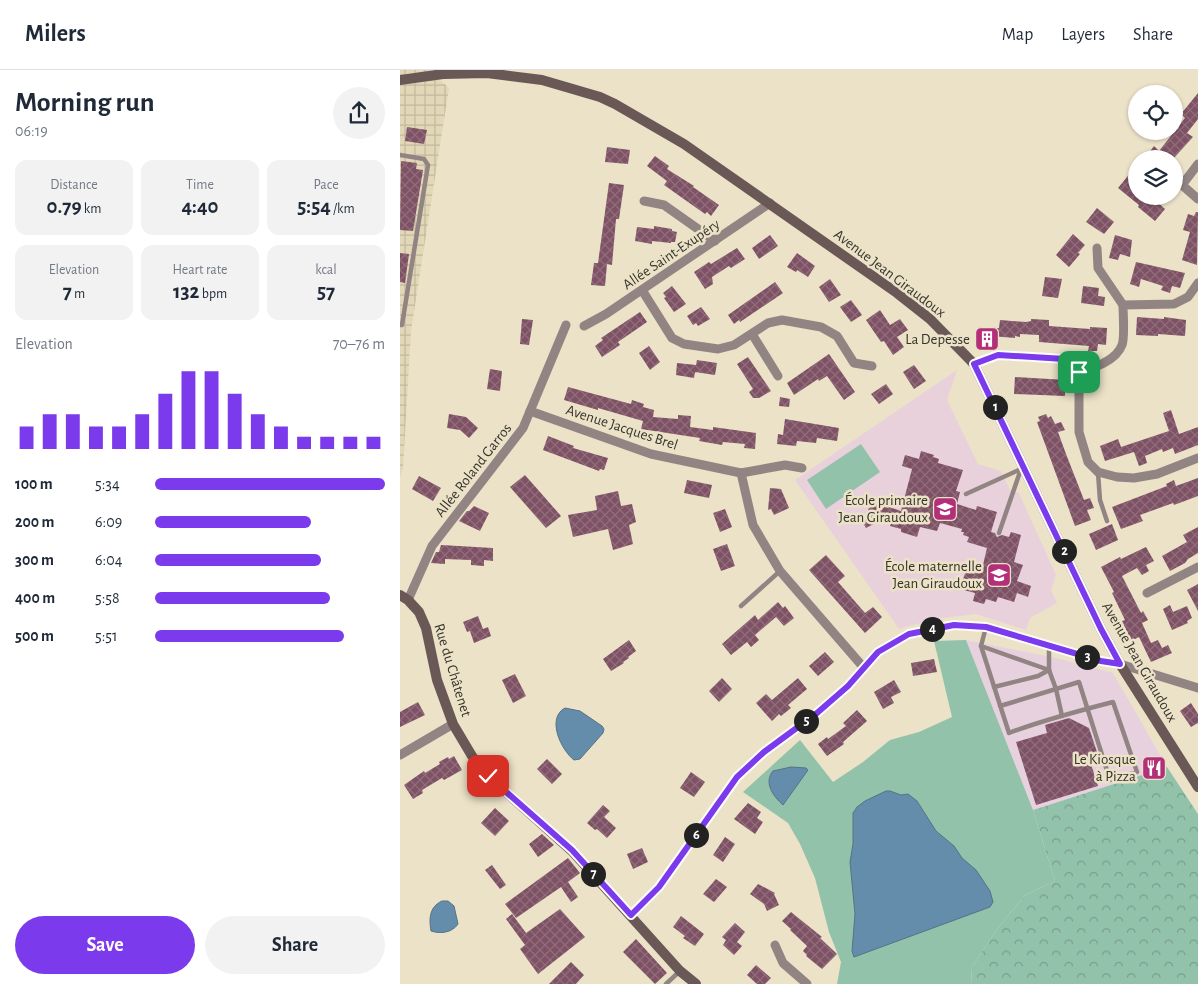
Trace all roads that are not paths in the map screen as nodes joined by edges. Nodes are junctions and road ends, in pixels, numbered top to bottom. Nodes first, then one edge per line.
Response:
1 (400, 80) edge
2 (400, 155) edge
3 (1198, 164) edge
4 (1198, 198) edge
5 (644, 201) dead end
6 (770, 203) junction
7 (715, 241) junction
8 (1097, 248) dead end
9 (1198, 283) edge
10 (642, 290) junction
11 (1123, 305) junction
12 (400, 325) edge
13 (566, 325) dead end
14 (584, 326) dead end
15 (752, 334) junction
16 (974, 364) junction
17 (872, 366) dead end
18 (1079, 372) junction
19 (778, 376) dead end
20 (530, 412) junction
21 (1198, 458) edge
22 (802, 468) dead end
23 (1023, 468) junction
24 (1098, 472) junction
25 (741, 473) junction
26 (966, 494) dead end
27 (1107, 520) dead end
28 (1000, 533) dead end
29 (1198, 567) edge
30 (780, 572) junction
31 (1147, 593) dead end
32 (404, 598) edge
33 (741, 606) dead end
34 (986, 627) junction
35 (981, 646) junction
36 (1049, 646) junction
37 (1120, 664) junction
38 (864, 668) junction
39 (1048, 670) junction
40 (994, 687) junction
41 (1198, 688) edge
42 (1056, 689) junction
43 (1000, 706) junction
44 (1088, 709) junction
45 (1062, 716) junction
46 (452, 724) junction
47 (400, 755) edge
48 (1198, 787) edge
49 (631, 915) junction
50 (775, 945) dead end
51 (680, 972) junction
52 (666, 984) edge
53 (696, 984) edge
54 (807, 984) edge

1 - 6 street, Avenue Jean Giraudoux
2 - 12 lane
3 - 4 street
5 - 7 street
6 - 7 street, Allée Saint-Exupéry
6 - 16 street, Avenue Jean Giraudoux
7 - 10 street, Allée Saint-Exupéry
8 - 11 street
9 - 11 street
10 - 14 street, Allée Saint-Exupéry
10 - 15 street
11 - 18 street
13 - 20 street, Allée Roland Garros
15 - 17 street
15 - 19 street
16 - 18 street
16 - 23 street, Avenue Jean Giraudoux
18 - 24 street
20 - 25 street, Avenue Jacques Brel
20 - 32 street, Allée Roland Garros
21 - 24 street
22 - 25 street
23 - 26 lane
23 - 28 lane
23 - 37 street, Avenue Jean Giraudoux
24 - 27 lane
25 - 30 street
29 - 31 street
30 - 33 lane
30 - 38 street
32 - 46 street, Rue du Châtenet
34 - 35 lane
34 - 36 street
34 - 38 street
35 - 39 lane
35 - 40 lane
36 - 37 street
36 - 39 lane
37 - 41 street
37 - 48 street, Avenue Jean Giraudoux
38 - 49 street
39 - 40 lane
39 - 42 lane
40 - 43 lane
42 - 43 lane
42 - 44 lane
42 - 45 lane
43 - 45 lane
44 - 44 lane
44 - 45 lane
46 - 47 street
46 - 49 street, Rue du Châtenet
49 - 51 street, Rue du Châtenet
50 - 54 street
51 - 52 lane
51 - 53 street, Rue du Châtenet

